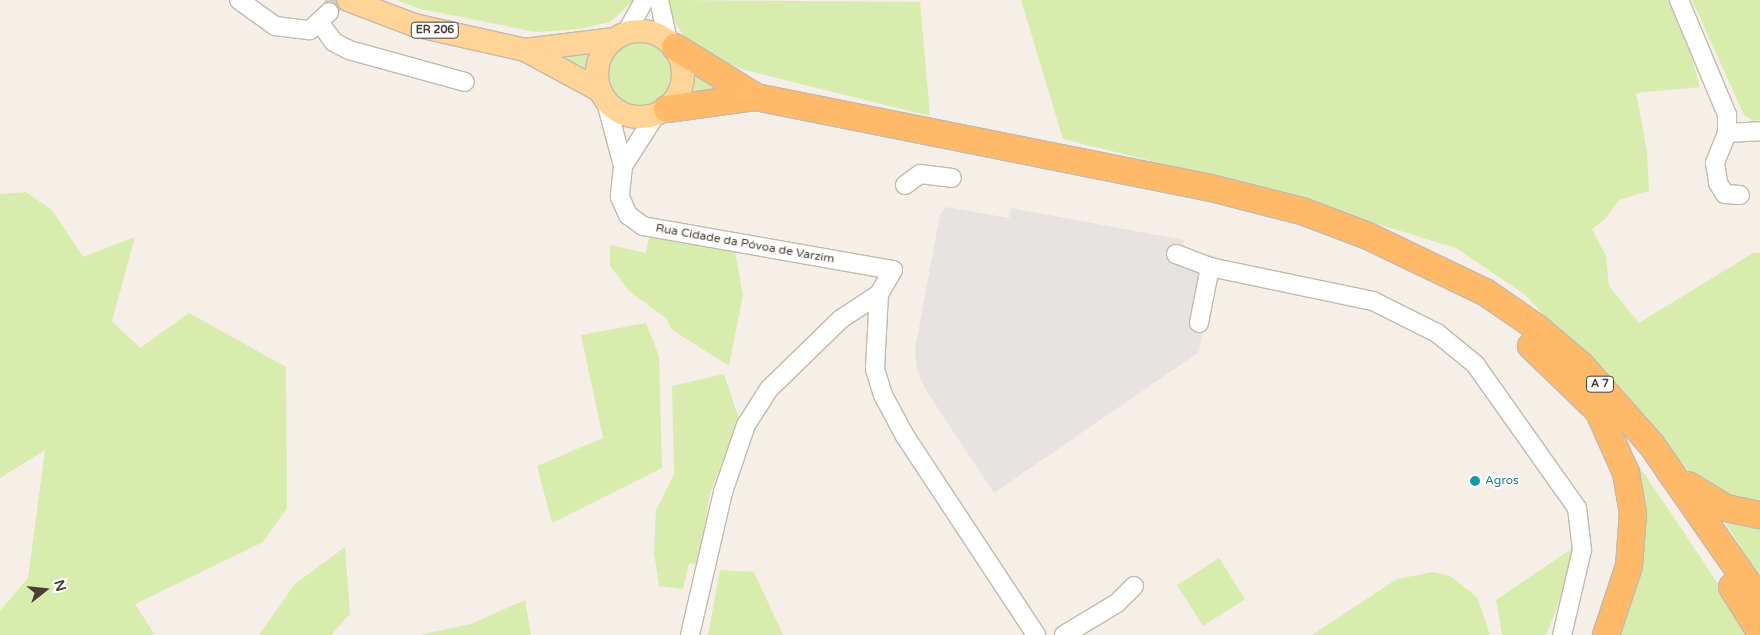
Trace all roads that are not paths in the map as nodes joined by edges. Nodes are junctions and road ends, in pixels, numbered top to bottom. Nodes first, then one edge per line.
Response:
1 (239, 0) edge
2 (348, 0) edge
3 (644, 0) edge
4 (659, 0) edge
5 (1679, 0) edge
6 (620, 36) junction
7 (671, 44) junction
8 (525, 50) junction
9 (465, 82) dead end
10 (603, 96) junction
11 (756, 97) junction
12 (661, 112) junction
13 (1760, 131) edge
14 (1727, 133) junction
15 (623, 166) junction
16 (952, 178) dead end
17 (904, 185) dead end
18 (1740, 195) dead end
19 (1176, 254) dead end
20 (1420, 260) junction
21 (1210, 267) junction
22 (879, 294) junction
23 (1199, 323) dead end
24 (1597, 407) junction
25 (1671, 471) junction
26 (1760, 515) edge
27 (1134, 586) dead end
28 (1760, 602) edge
29 (1760, 632) edge
30 (690, 635) edge
31 (1036, 635) edge
32 (1064, 635) edge
33 (1562, 635) edge
34 (1606, 635) edge

1 - 9 street
2 - 8 main road, ER 206
3 - 6 street
4 - 7 street
5 - 14 street
6 - 7 main road
6 - 8 main road
6 - 10 main road
7 - 11 highway
7 - 12 main road
8 - 10 main road
10 - 12 main road
10 - 15 street, Rua Cidade da Póvoa de Varzim
11 - 12 highway
11 - 20 highway
12 - 15 street
13 - 14 street
14 - 18 street
15 - 22 street, Rua Cidade da Póvoa de Varzim
16 - 17 street
19 - 21 street
20 - 24 highway, A 7
20 - 25 highway, A 7
21 - 23 street
21 - 33 street
22 - 30 street
22 - 31 street
24 - 29 highway, A 7
24 - 34 highway
25 - 26 highway
25 - 28 highway, A 7
27 - 32 street

